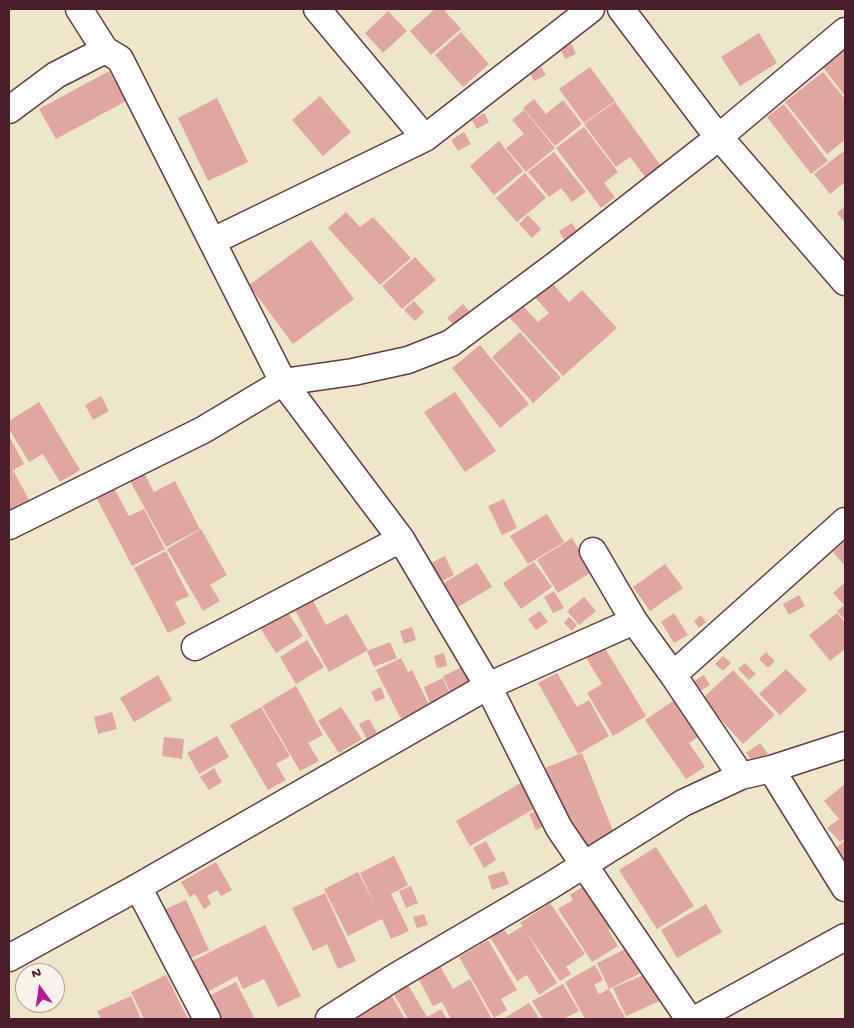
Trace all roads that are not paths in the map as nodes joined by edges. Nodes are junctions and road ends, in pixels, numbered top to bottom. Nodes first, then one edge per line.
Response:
1 (79, 9) edge
2 (317, 9) edge
3 (591, 9) edge
4 (621, 9) edge
5 (845, 32) edge
6 (105, 50) junction
7 (9, 110) edge
8 (719, 137) junction
9 (425, 138) junction
10 (213, 241) junction
11 (845, 282) edge
12 (283, 382) junction
13 (845, 521) edge
14 (9, 526) edge
15 (401, 539) junction
16 (593, 551) dead end
17 (634, 621) junction
18 (196, 647) dead end
19 (673, 675) junction
20 (488, 686) junction
21 (845, 745) edge
22 (770, 769) junction
23 (740, 776) junction
24 (586, 865) junction
25 (138, 887) junction
26 (845, 888) edge
27 (845, 937) edge
28 (9, 958) edge
29 (207, 1019) edge
30 (329, 1019) edge
31 (690, 1019) edge
32 (696, 1019) edge

1 - 6 street
2 - 9 street
3 - 9 street
4 - 8 street
5 - 8 street
6 - 7 street
6 - 10 street
8 - 11 street
8 - 12 street
9 - 10 street
10 - 12 street
12 - 14 street
12 - 15 street
13 - 19 street
15 - 18 street
15 - 20 street
16 - 17 street
17 - 19 street
17 - 20 street
19 - 23 street
20 - 24 street
20 - 25 street
21 - 22 street
22 - 23 street
22 - 26 street
23 - 24 street
24 - 30 street
24 - 31 street
25 - 28 street
25 - 29 street
27 - 32 street

